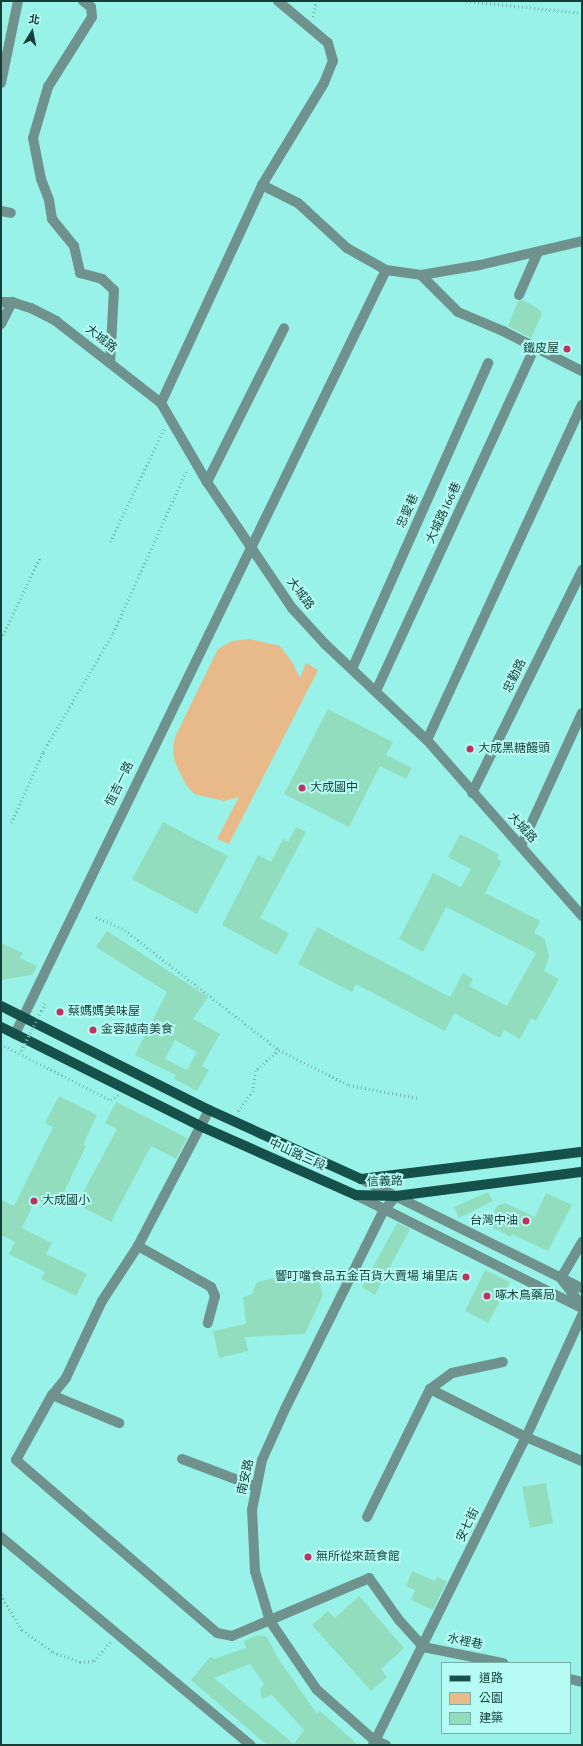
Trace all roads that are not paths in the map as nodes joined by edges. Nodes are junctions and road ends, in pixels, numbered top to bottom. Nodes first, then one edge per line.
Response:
1 (18, 1) edge
2 (83, 1) edge
3 (278, 1) edge
4 (1, 83) edge
5 (262, 186) junction
6 (582, 241) edge
7 (538, 252) junction
8 (386, 270) junction
9 (421, 275) junction
10 (519, 295) dead end
11 (1, 302) edge
12 (12, 302) junction
13 (1, 324) edge
14 (284, 328) dead end
15 (535, 347) junction
16 (110, 363) junction
17 (488, 363) dead end
18 (582, 371) edge
19 (161, 403) junction
20 (582, 405) edge
21 (206, 482) junction
22 (250, 546) junction
23 (582, 570) edge
24 (352, 669) junction
25 (376, 691) junction
26 (582, 713) edge
27 (427, 740) junction
28 (472, 793) junction
29 (521, 846) junction
30 (582, 916) edge
31 (1, 1006) edge
32 (23, 1016) junction
33 (1, 1027) edge
34 (15, 1034) junction
35 (209, 1110) junction
36 (200, 1126) junction
37 (582, 1152) edge
38 (582, 1172) edge
39 (361, 1179) junction
40 (356, 1195) junction
41 (396, 1196) junction
42 (384, 1210) junction
43 (582, 1242) edge
44 (138, 1246) junction
45 (561, 1278) junction
46 (582, 1288) edge
47 (582, 1307) edge
48 (582, 1315) edge
49 (208, 1323) dead end
50 (503, 1362) dead end
51 (430, 1389) junction
52 (52, 1395) junction
53 (119, 1423) dead end
54 (526, 1437) junction
55 (182, 1459) dead end
56 (582, 1461) edge
57 (256, 1487) junction
58 (367, 1517) dead end
59 (1, 1537) edge
60 (270, 1621) junction
61 (423, 1647) junction
62 (498, 1662) edge
63 (571, 1679) edge
64 (582, 1682) edge
65 (373, 1743) edge
66 (251, 1745) edge
67 (386, 1745) edge

1 - 4 street
2 - 16 street
3 - 5 street
5 - 8 street
5 - 19 street
6 - 7 street
7 - 9 street
7 - 10 street
8 - 9 street
8 - 22 street, 恆吉一路
9 - 15 street
11 - 12 street, 大城路
12 - 13 street
12 - 16 street, 大城路
14 - 21 street
15 - 18 street
15 - 25 street, 大城路166巷
16 - 19 street, 大城路
17 - 24 street, 忠愛巷
19 - 21 street, 大城路
20 - 27 street
21 - 22 street, 大城路
22 - 24 street, 大城路
22 - 32 street, 恆吉一路
23 - 28 street, 忠勤路
24 - 25 street, 大城路
25 - 27 street, 大城路
26 - 29 street
27 - 28 street, 大城路
28 - 29 street, 大城路
29 - 30 street, 大城路
31 - 32 main road, 中山路三段
32 - 34 street, 恆吉一路
32 - 35 main road, 中山路三段
33 - 34 main road, 中山路三段
34 - 36 main road, 中山路三段
35 - 36 street
35 - 39 main road, 中山路三段
36 - 40 main road, 中山路三段
36 - 44 street
37 - 39 main road, 信義路
38 - 41 main road, 信義路
39 - 40 main road, 信義路
39 - 41 street, 中山路三段
40 - 41 main road, 信義路
40 - 42 street, 中山路三段
41 - 42 street, 南安路
41 - 45 street, 中山路三段
42 - 47 street, 中山路三段
42 - 57 street, 南安路
43 - 45 street
44 - 49 street
44 - 52 street
45 - 46 street, 中山路三段
45 - 47 street
48 - 54 street, 安七街
50 - 51 street
51 - 54 street
51 - 58 street
52 - 53 street
52 - 60 street
54 - 56 street
54 - 61 street, 安七街
55 - 57 street
57 - 60 street, 南安路
59 - 66 street
60 - 61 street
60 - 65 street, 南安路
61 - 62 street, 水裡巷
61 - 65 street, 安七街
63 - 64 street
65 - 67 street, 南安路

